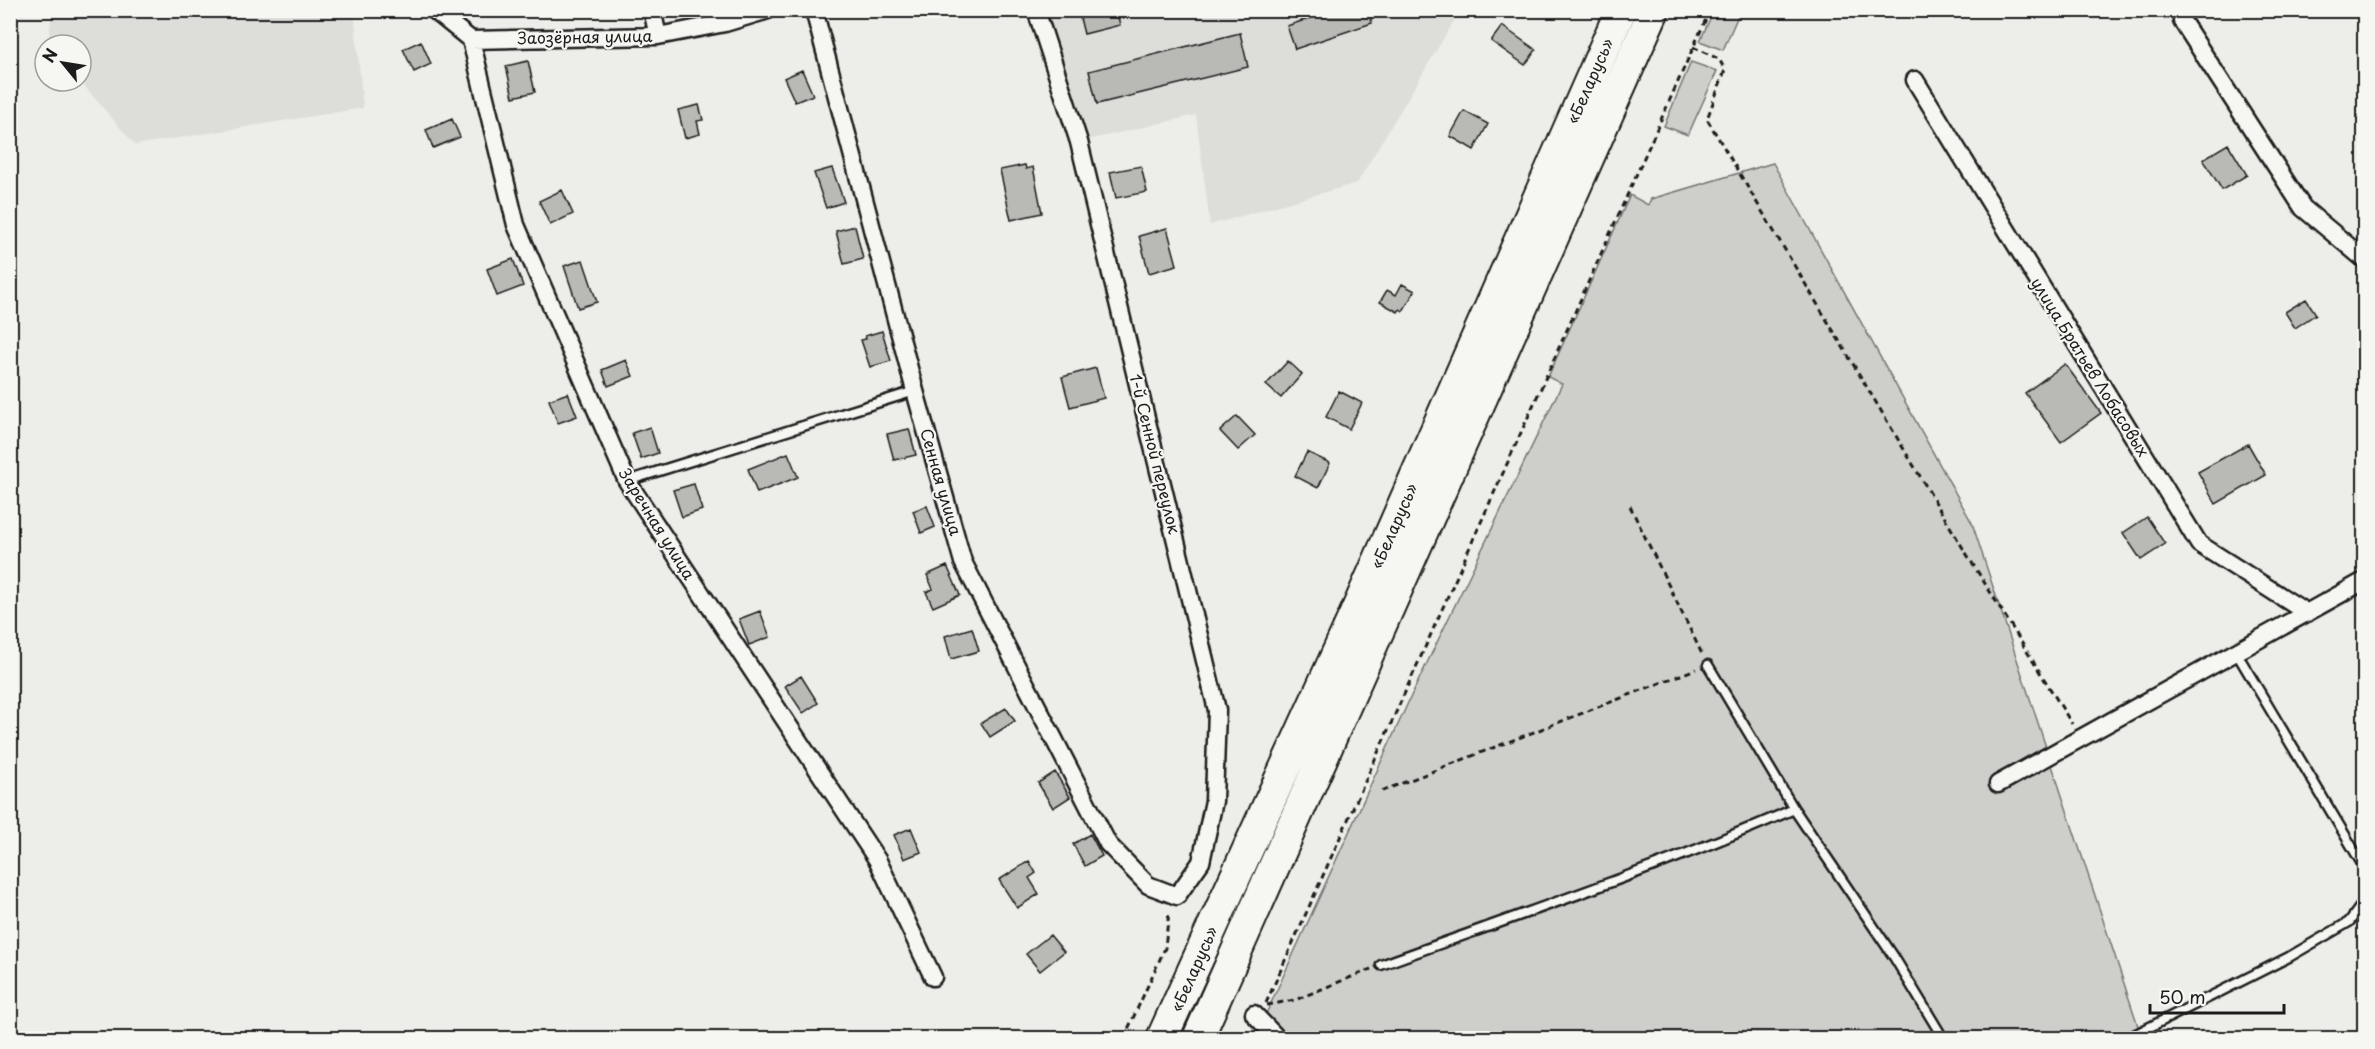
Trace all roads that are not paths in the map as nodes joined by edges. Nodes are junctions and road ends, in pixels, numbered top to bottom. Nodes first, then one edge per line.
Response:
1 (434, 10) edge
2 (652, 10) edge
3 (768, 10) edge
4 (814, 10) edge
5 (1035, 10) edge
6 (1621, 10) edge
7 (1654, 10) edge
8 (2182, 21) dead end
9 (658, 36) junction
10 (471, 40) junction
11 (1915, 80) dead end
12 (2364, 258) edge
13 (915, 391) junction
14 (627, 481) junction
15 (2364, 581) edge
16 (2307, 613) junction
17 (2236, 652) junction
18 (1708, 665) road end
19 (1998, 784) dead end
20 (1794, 809) junction
21 (2364, 867) edge
22 (1174, 895) joint
23 (2364, 902) edge
24 (1381, 965) road end
25 (933, 978) dead end
26 (1259, 1010) road end
27 (1162, 1038) edge
28 (1198, 1038) edge
29 (1277, 1038) edge
30 (1943, 1038) edge
31 (2128, 1038) edge

1 - 10 street
2 - 9 street
3 - 9 street, Заозёрная улица
4 - 13 street, Сенная улица
5 - 22 street, 1-й Сенной переулок
6 - 27 highway, «Беларусь»
7 - 28 highway, «Беларусь»
8 - 12 street
9 - 10 street, Заозёрная улица
10 - 14 street, Заречная улица
11 - 16 street, улица Братьев Лобасовых
13 - 14 lane
13 - 22 street, Сенная улица
14 - 25 street, Заречная улица
15 - 16 street
16 - 17 street
17 - 19 street
17 - 21 lane
18 - 20 lane
20 - 24 lane
20 - 30 lane
23 - 31 lane
26 - 29 street

